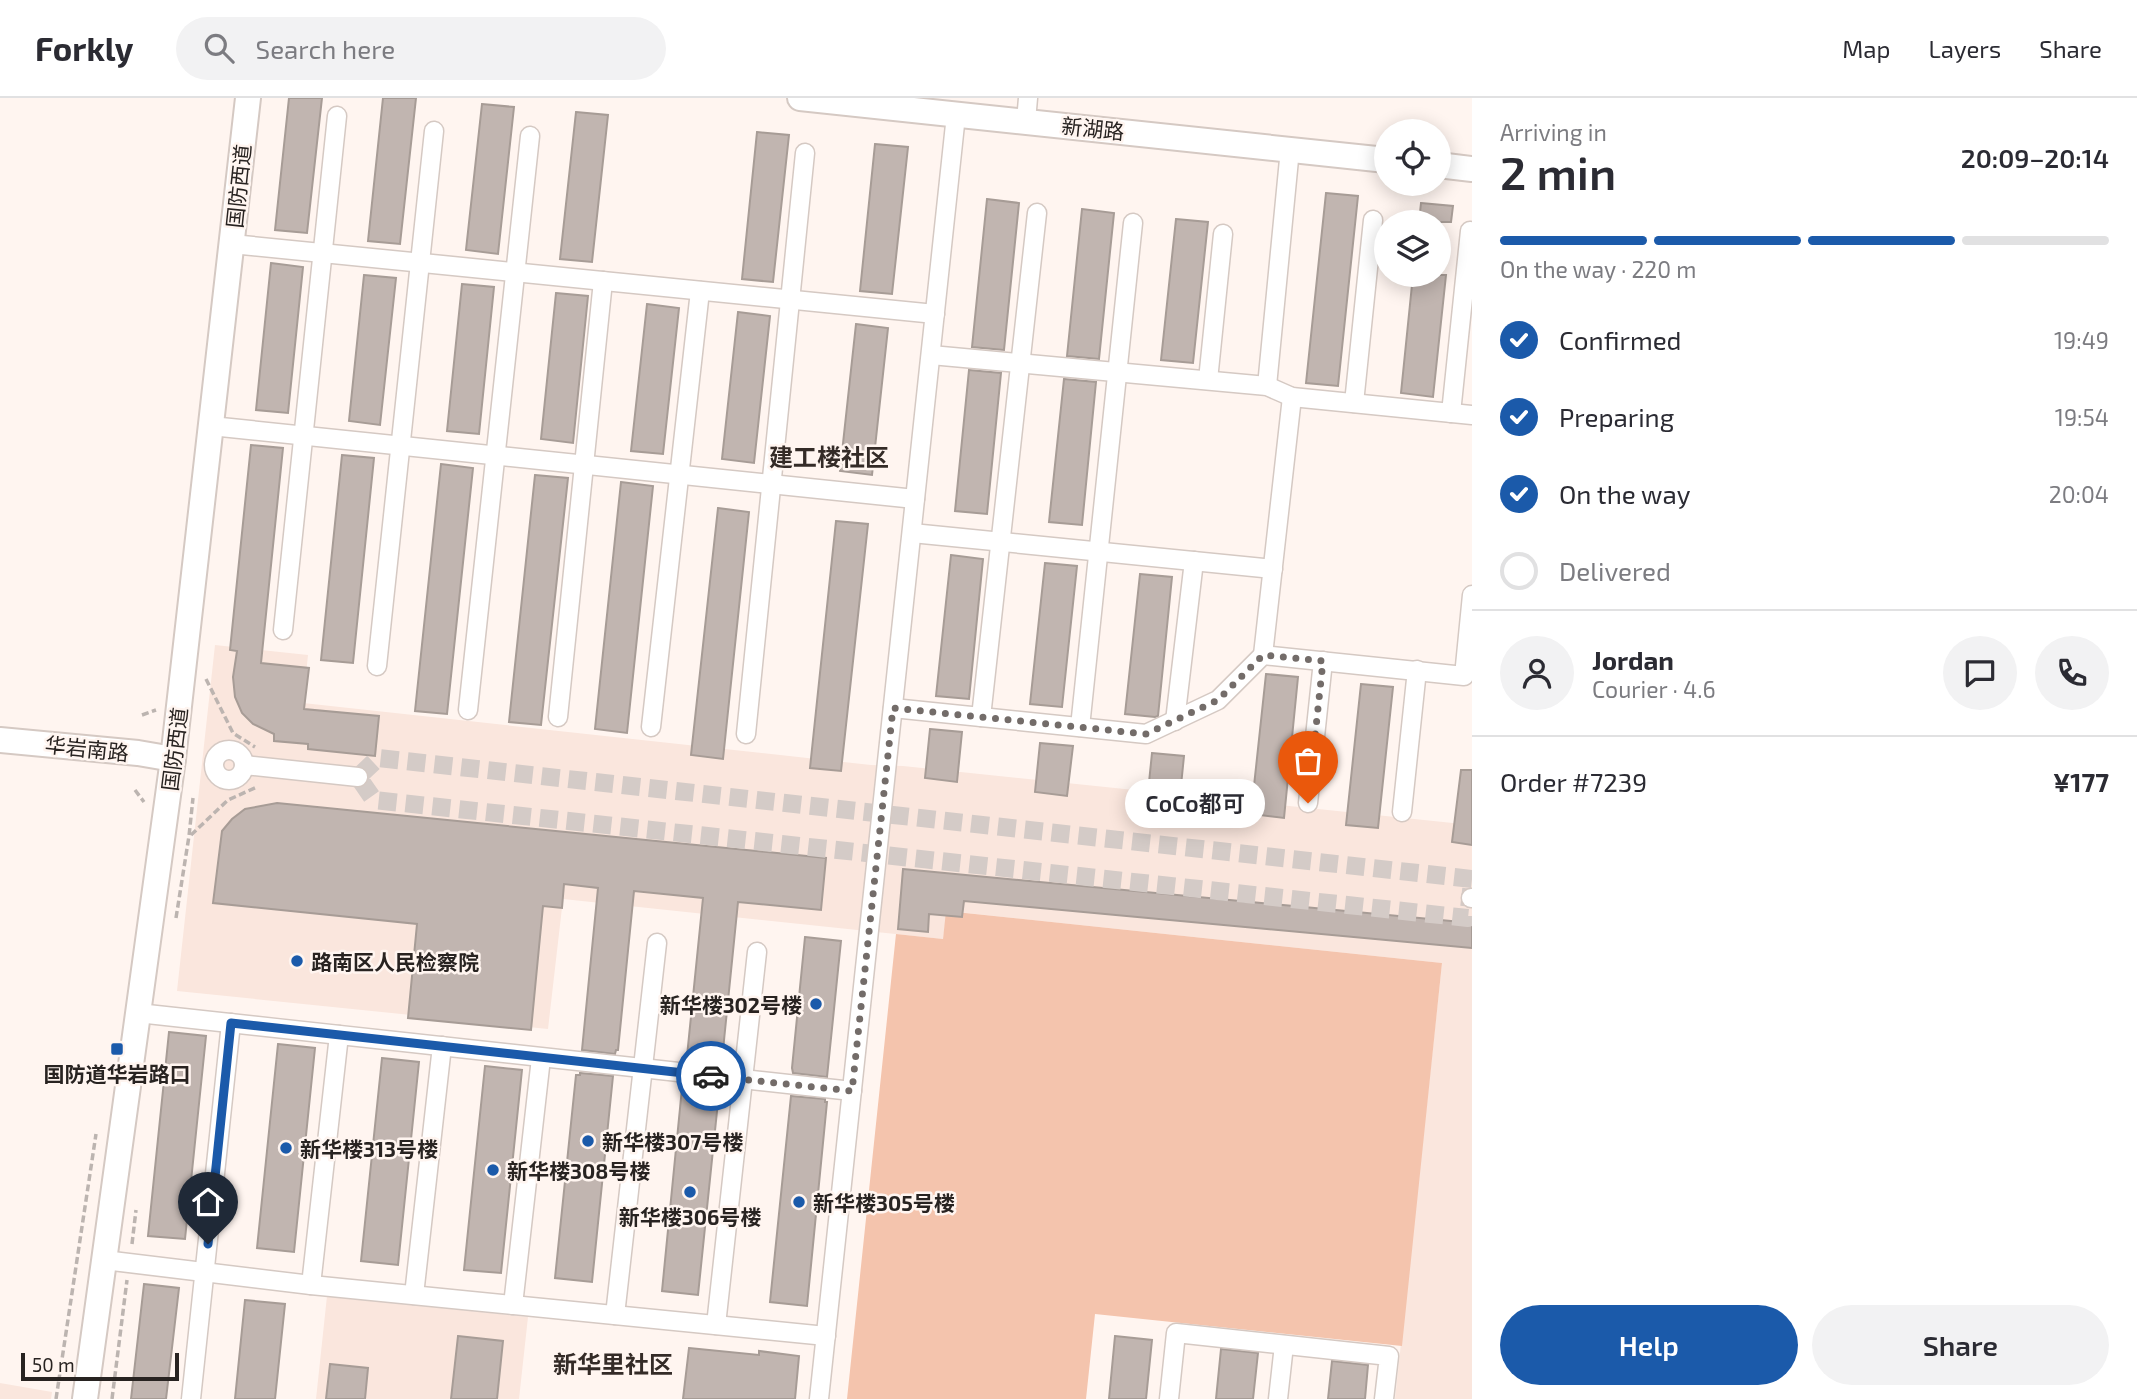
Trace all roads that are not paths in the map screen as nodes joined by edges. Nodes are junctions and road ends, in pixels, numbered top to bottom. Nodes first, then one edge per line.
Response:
1 (248, 98) edge
2 (800, 98) edge
3 (1027, 110) edge
4 (956, 115) junction
5 (337, 116) dead end
6 (434, 131) dead end
7 (530, 136) dead end
8 (1290, 149) junction
9 (805, 153) dead end
10 (1374, 159) edge
11 (1451, 167) edge
12 (1472, 169) edge
13 (1037, 213) dead end
14 (1373, 220) dead end
15 (1133, 223) dead end
16 (1469, 230) dead end
17 (1223, 234) dead end
18 (232, 244) junction
19 (323, 253) junction
20 (420, 263) junction
21 (515, 272) junction
22 (603, 281) junction
23 (700, 291) junction
24 (790, 300) junction
25 (935, 314) junction
26 (931, 355) junction
27 (1019, 364) junction
28 (1117, 372) junction
29 (1208, 380) junction
30 (1268, 386) junction
31 (1292, 397) junction
32 (1354, 403) junction
33 (1451, 413) junction
34 (1472, 415) edge
35 (211, 426) junction
36 (303, 437) junction
37 (401, 446) junction
38 (495, 456) junction
39 (584, 465) junction
40 (679, 475) junction
41 (771, 484) junction
42 (915, 499) junction
43 (912, 533) junction
44 (1000, 542) junction
45 (1098, 552) junction
46 (1194, 561) junction
47 (1273, 569) junction
48 (1472, 594) edge
49 (284, 630) dead end
50 (1263, 655) junction
51 (1323, 661) junction
52 (377, 666) dead end
53 (1417, 670) junction
54 (893, 708) junction
55 (468, 710) dead end
56 (558, 717) dead end
57 (981, 717) junction
58 (1175, 721) junction
59 (651, 727) dead end
60 (1080, 727) junction
61 (746, 734) dead end
62 (0, 740) edge
63 (185, 760) junction
64 (358, 777) dead end
65 (1308, 803) dead end
66 (1402, 812) dead end
67 (657, 943) dead end
68 (757, 952) dead end
69 (138, 1013) junction
70 (231, 1023) junction
71 (339, 1035) junction
72 (442, 1046) junction
73 (541, 1058) junction
74 (644, 1068) junction
75 (743, 1079) junction
76 (852, 1091) junction
77 (104, 1260) junction
78 (205, 1271) junction
79 (311, 1285) junction
80 (414, 1295) junction
81 (513, 1305) junction
82 (615, 1315) junction
83 (716, 1325) junction
84 (826, 1336) junction
85 (1284, 1345) junction
86 (85, 1399) edge
87 (191, 1399) edge
88 (819, 1399) edge
89 (1169, 1399) edge
90 (1278, 1399) edge
91 (1384, 1399) edge

1 - 18 street, 国防西道
2 - 4 street, 新湖路
3 - 4 street, 新湖路
3 - 8 street, 新湖路
4 - 25 street
5 - 19 street
6 - 20 street
7 - 21 street
8 - 10 street, 新湖路
8 - 30 street
9 - 24 street
11 - 12 street
13 - 27 street
14 - 32 street
15 - 28 street
16 - 33 street
17 - 29 street
18 - 19 street
18 - 35 street, 国防西道
19 - 20 street
19 - 36 street
20 - 21 street
20 - 37 street
21 - 22 street
21 - 38 street
22 - 23 street
22 - 39 street
23 - 24 street
23 - 40 street
24 - 25 street
24 - 41 street
25 - 26 street
26 - 27 street
26 - 42 street
27 - 28 street
27 - 44 street
28 - 29 street
28 - 45 street
29 - 30 street
30 - 31 street
31 - 32 street
31 - 47 street
32 - 33 street
33 - 34 street
35 - 36 street
35 - 63 street, 国防西道
36 - 37 street
36 - 49 street
37 - 38 street
37 - 52 street
38 - 39 street
38 - 55 street
39 - 40 street
39 - 56 street
40 - 41 street
40 - 59 street
41 - 42 street
41 - 61 street
42 - 43 street
43 - 44 street
43 - 54 street
44 - 45 street
44 - 57 street
45 - 46 street
45 - 60 street
46 - 47 street
46 - 58 street
47 - 50 street
48 - 53 street
50 - 51 street
50 - 58 street
51 - 53 street
51 - 65 street
53 - 66 street
54 - 57 street
54 - 76 street
57 - 60 street
58 - 60 street
62 - 63 street, 华岩南路
63 - 64 street
63 - 69 street, 国防西道
67 - 74 street
68 - 75 street
69 - 70 street
69 - 77 street, 国防西道
70 - 71 street
70 - 78 street
71 - 72 street
71 - 79 street
72 - 73 street
72 - 80 street
73 - 74 street
73 - 81 street
74 - 75 street
74 - 82 street
75 - 76 street
75 - 83 street
76 - 84 street
77 - 78 street
77 - 86 street, 国防西道
78 - 79 street
78 - 87 street
79 - 80 street
80 - 81 street
81 - 82 street
82 - 83 street
83 - 84 street
84 - 88 street
85 - 89 street
85 - 90 street
85 - 91 street

